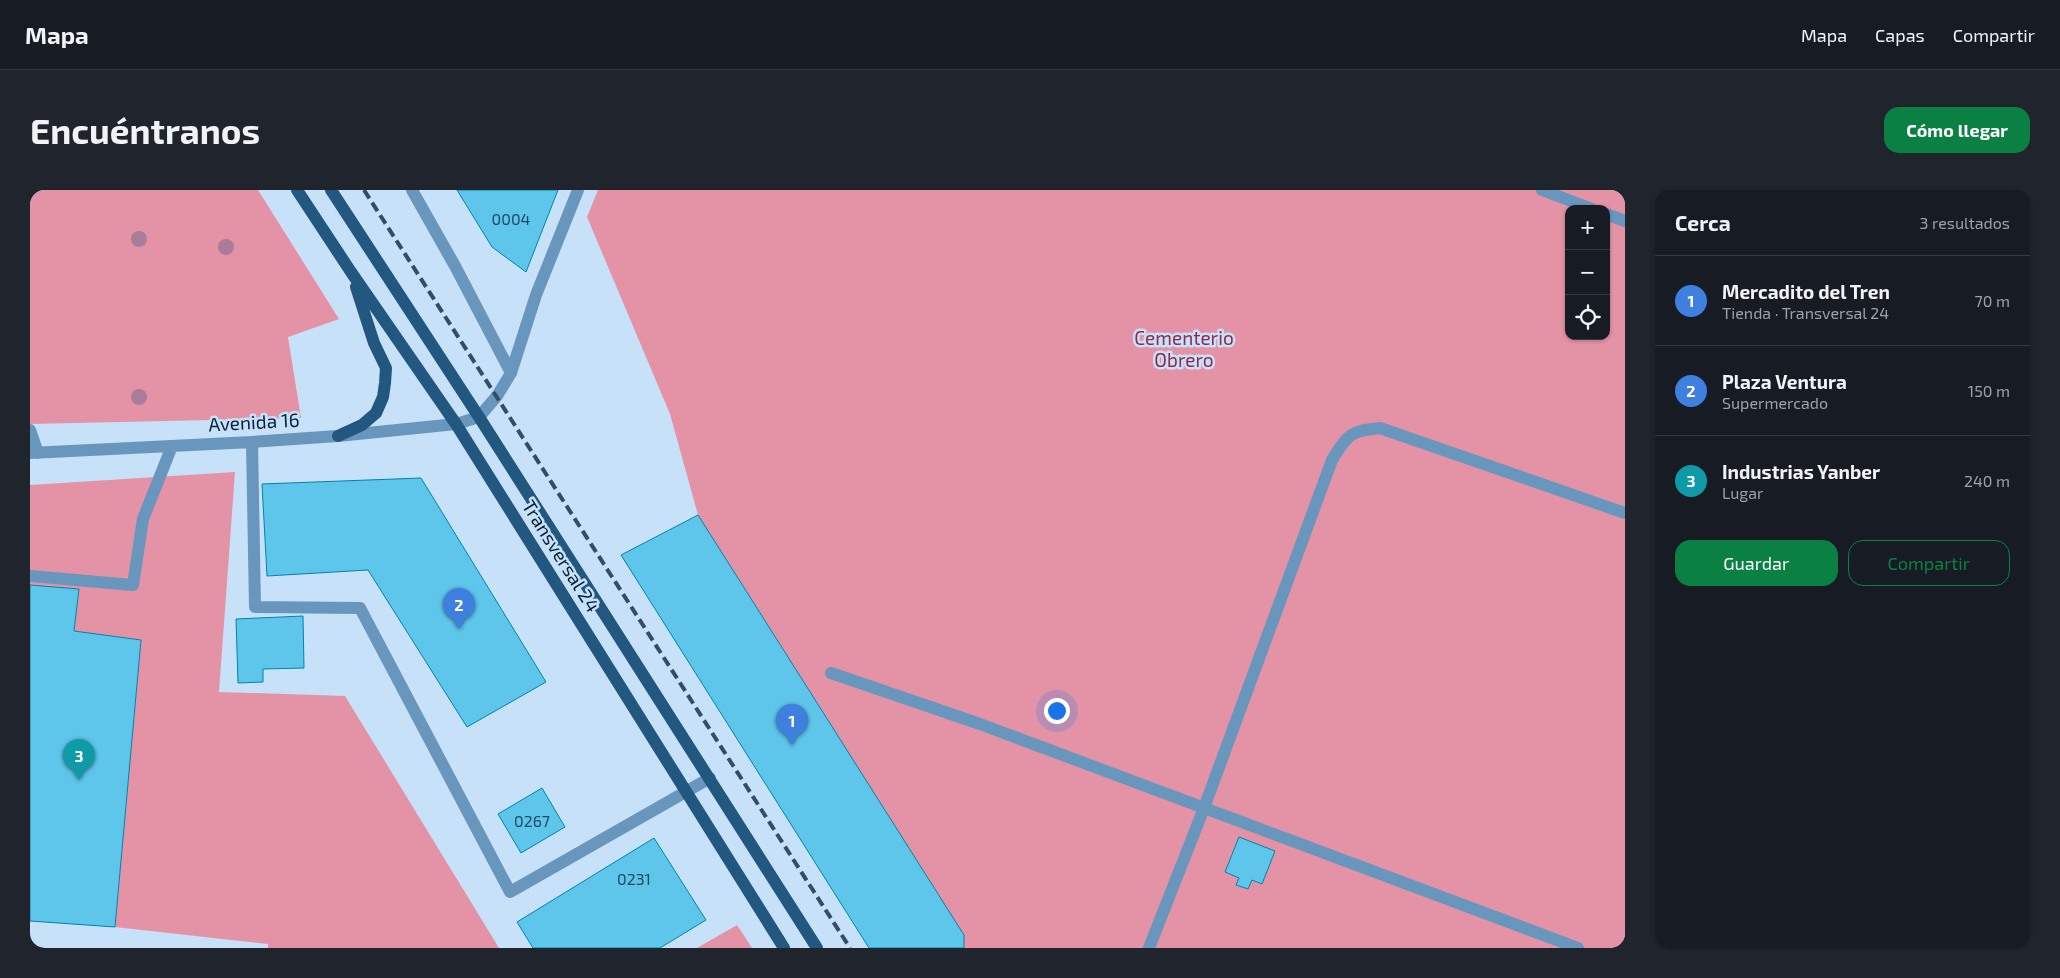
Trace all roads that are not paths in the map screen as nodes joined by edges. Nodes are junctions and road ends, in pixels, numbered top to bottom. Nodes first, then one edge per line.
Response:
1 (297, 190) edge
2 (331, 190) edge
3 (412, 190) edge
4 (578, 190) edge
5 (1542, 190) edge
6 (1581, 205) edge
7 (1610, 215) edge
8 (1625, 221) edge
9 (351, 272) junction
10 (512, 373) junction
11 (479, 417) junction
12 (456, 424) junction
13 (30, 430) edge
14 (338, 436) junction
15 (252, 442) junction
16 (172, 446) junction
17 (34, 453) edge
18 (1625, 513) edge
19 (30, 576) edge
20 (830, 673) dead end
21 (710, 778) junction
22 (687, 792) junction
23 (1204, 808) junction
24 (784, 948) edge
25 (817, 948) edge
26 (1149, 948) edge
27 (1578, 948) edge

1 - 9 main road, Transversal 24
2 - 11 main road, Transversal 24
3 - 10 street
4 - 10 street
5 - 6 street
7 - 8 street
9 - 12 main road, Transversal 24
9 - 14 main road
10 - 11 street
11 - 12 street, Avenida 16
11 - 21 main road, Transversal 24
12 - 14 street, Avenida 16
12 - 22 main road, Transversal 24
13 - 17 street
14 - 15 street, Avenida 16
15 - 16 street, Avenida 16
15 - 22 street
16 - 17 street, Avenida 16
16 - 19 street
18 - 23 street
20 - 23 street
21 - 22 street
21 - 25 main road, Transversal 24
22 - 24 main road, Transversal 24
23 - 26 street
23 - 27 street

